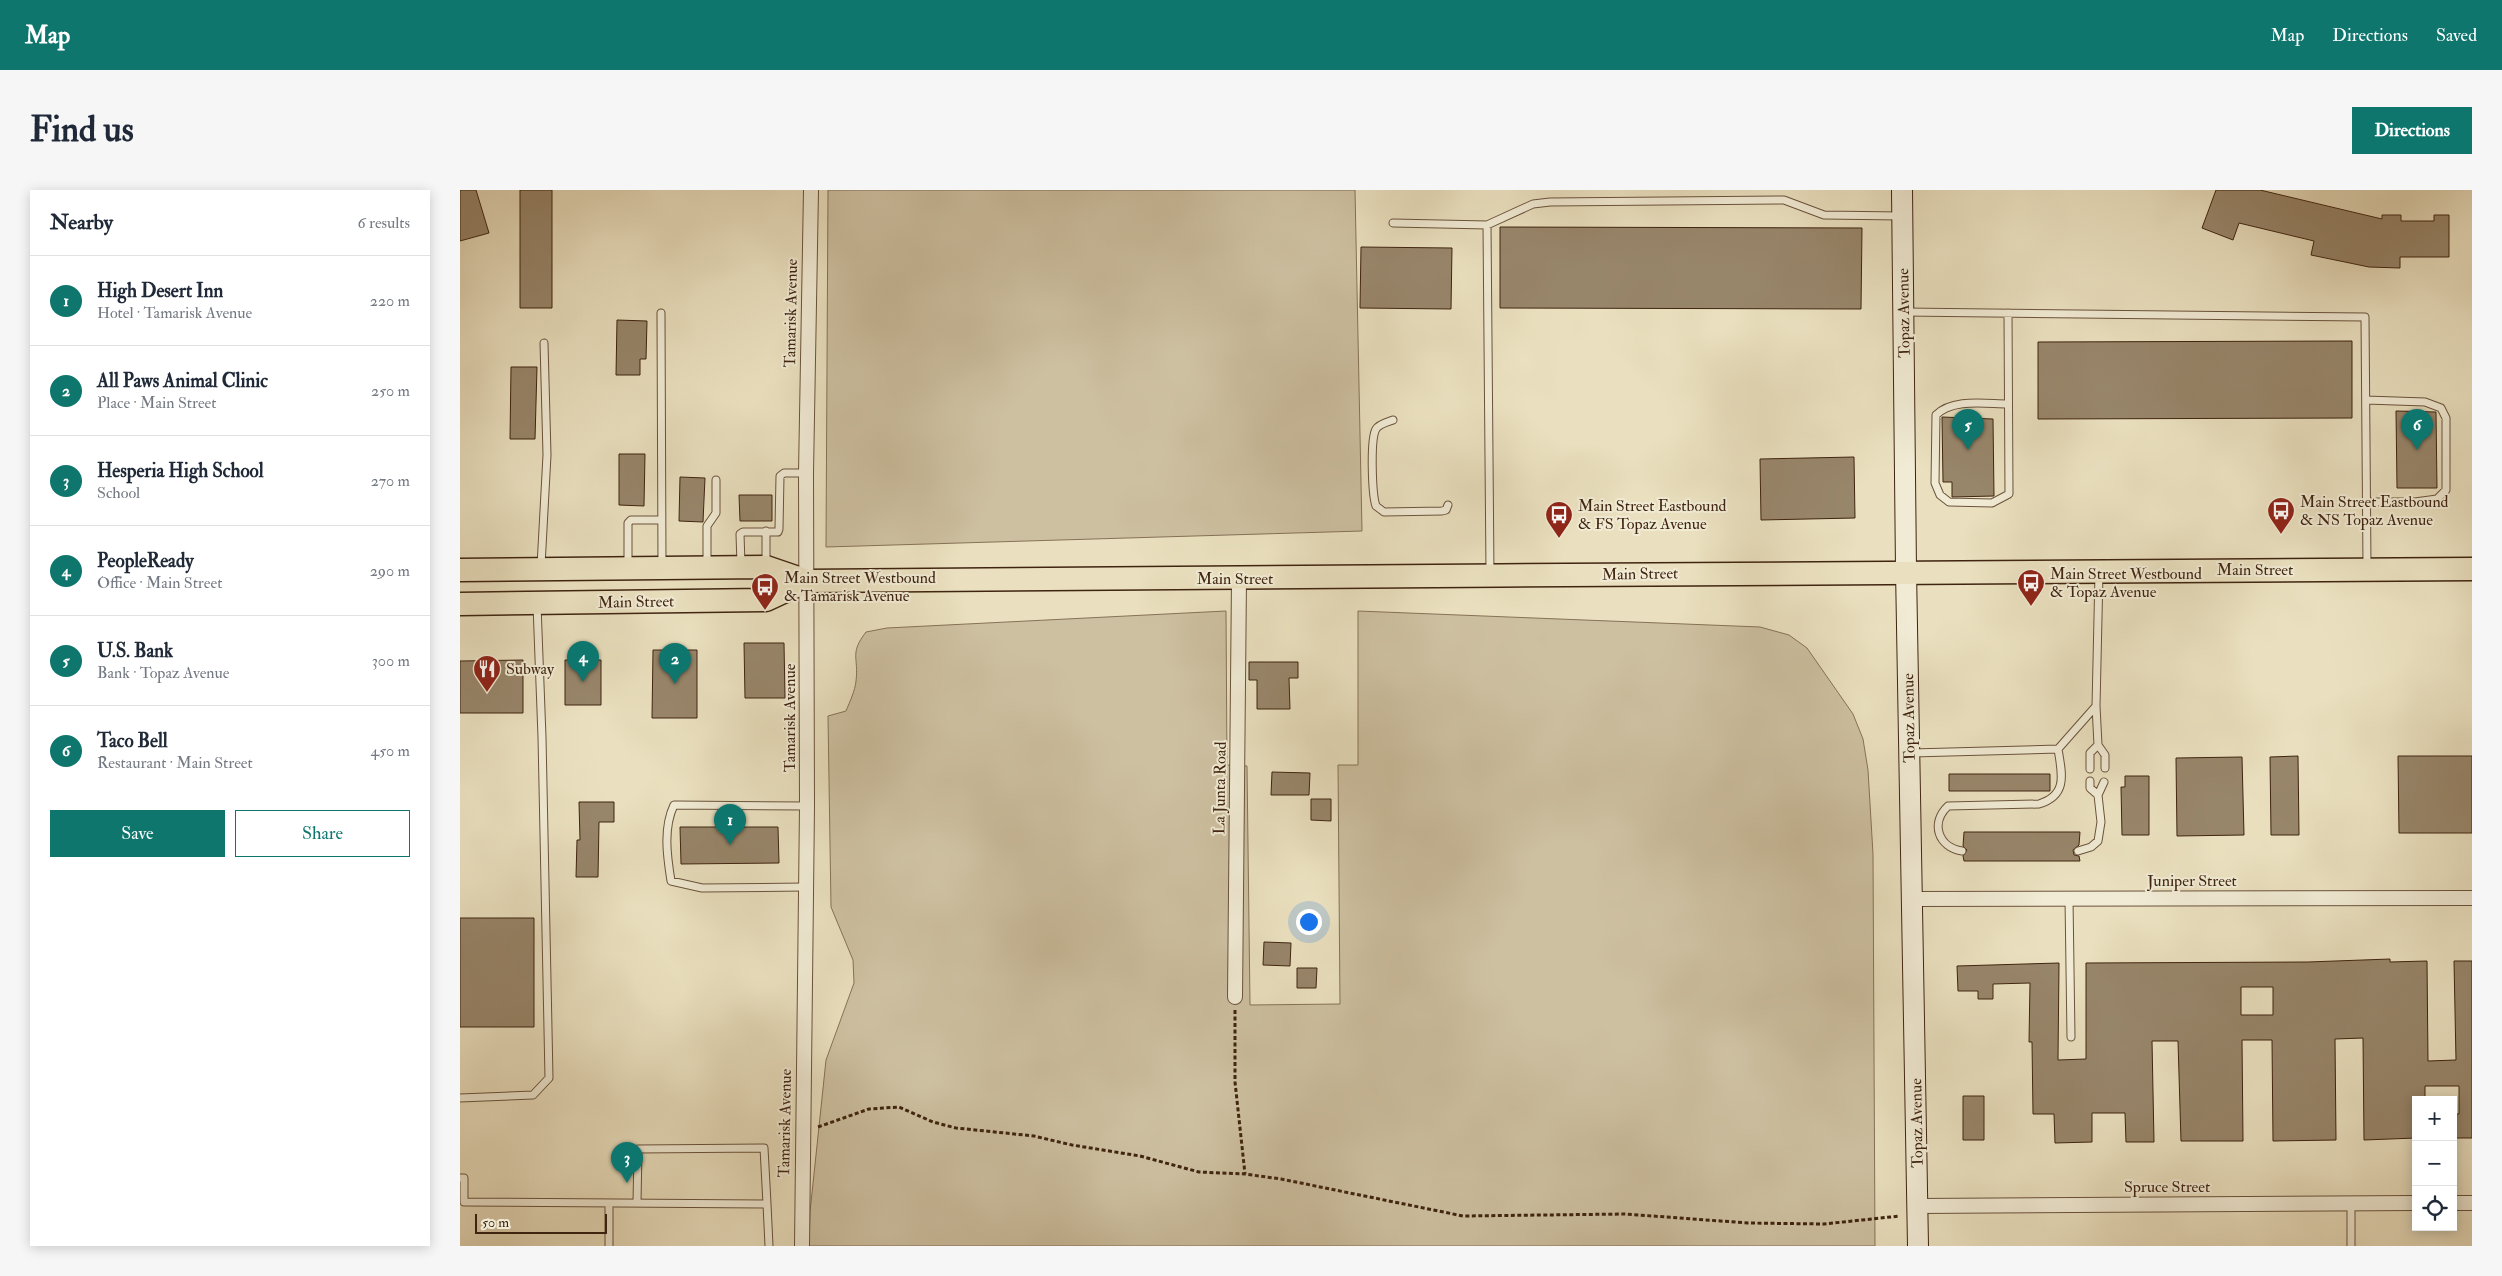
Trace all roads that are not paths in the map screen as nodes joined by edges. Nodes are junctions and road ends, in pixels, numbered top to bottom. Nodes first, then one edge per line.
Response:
1 (811, 190) edge
2 (1902, 190) edge
3 (1903, 216) junction
4 (1394, 223) dead end
5 (1487, 225) junction
6 (1904, 312) junction
7 (661, 313) dead end
8 (2008, 313) junction
9 (544, 343) dead end
10 (2366, 400) junction
11 (2008, 404) junction
12 (1393, 420) dead end
13 (806, 473) junction
14 (716, 480) dead end
15 (2367, 502) junction
16 (1448, 505) dead end
17 (661, 520) junction
18 (766, 532) junction
19 (741, 567) junction
20 (766, 567) junction
21 (628, 568) junction
22 (662, 568) junction
23 (706, 568) junction
24 (541, 569) junction
25 (2367, 569) junction
26 (2472, 569) edge
27 (460, 570) edge
28 (1906, 570) junction
29 (2099, 570) junction
30 (1490, 576) junction
31 (1239, 579) junction
32 (807, 581) junction
33 (460, 604) edge
34 (537, 604) junction
35 (2096, 706) junction
36 (2098, 744) junction
37 (2058, 749) junction
38 (1909, 753) junction
39 (2105, 768) dead end
40 (2090, 769) dead end
41 (2090, 780) dead end
42 (2104, 782) dead end
43 (2098, 795) junction
44 (807, 806) junction
45 (1962, 851) dead end
46 (2078, 851) dead end
47 (805, 887) junction
48 (2472, 898) edge
49 (1912, 899) junction
50 (2069, 899) junction
51 (1235, 997) road end
52 (2071, 1037) dead end
53 (460, 1098) edge
54 (460, 1178) edge
55 (608, 1203) junction
56 (2412, 1203) edge
57 (2457, 1203) edge
58 (2472, 1203) edge
59 (637, 1204) junction
60 (767, 1204) junction
61 (2351, 1204) junction
62 (1918, 1210) junction
63 (609, 1246) edge
64 (769, 1246) edge
65 (802, 1246) edge
66 (1918, 1246) edge
67 (2351, 1246) edge

1 - 13 street, Tamarisk Avenue
2 - 3 street, Topaz Avenue
3 - 5 lane
3 - 6 street, Topaz Avenue
4 - 5 lane
5 - 30 lane
6 - 8 lane
6 - 28 street, Topaz Avenue
7 - 17 lane
8 - 10 lane
8 - 11 lane
9 - 24 lane
10 - 15 lane
10 - 15 lane
11 - 11 lane
12 - 16 lane
13 - 18 lane
13 - 32 street, Tamarisk Avenue
14 - 23 lane
15 - 25 lane
17 - 21 lane
17 - 22 lane
18 - 19 lane
18 - 20 lane
19 - 20 main road, Main Street
19 - 23 main road, Main Street
20 - 32 main road, Main Street
21 - 22 main road, Main Street
21 - 24 main road, Main Street
22 - 23 main road, Main Street
24 - 27 main road, Main Street
25 - 26 main road, Main Street
25 - 29 main road, Main Street
28 - 29 main road, Main Street
28 - 30 main road, Main Street
28 - 38 street, Topaz Avenue
29 - 35 lane
30 - 31 main road, Main Street
31 - 32 main road, Main Street
31 - 51 street, La Junta Road
32 - 34 main road, Main Street
32 - 44 street, Tamarisk Avenue
33 - 34 main road, Main Street
34 - 53 lane
35 - 36 lane
35 - 37 lane
36 - 39 lane
36 - 40 lane
37 - 38 lane
37 - 45 lane
38 - 49 street, Topaz Avenue
41 - 43 lane
42 - 43 lane
43 - 46 lane
44 - 47 street, Tamarisk Avenue
44 - 47 lane
47 - 65 street, Tamarisk Avenue
48 - 50 street, Juniper Street
49 - 50 street, Juniper Street
49 - 62 street, Topaz Avenue
50 - 52 lane
54 - 55 lane
55 - 59 lane
55 - 63 lane
56 - 61 street, Spruce Street
57 - 58 street
59 - 60 lane
59 - 60 lane
60 - 64 lane
61 - 62 street, Spruce Street
61 - 67 lane
62 - 66 street, Topaz Avenue

